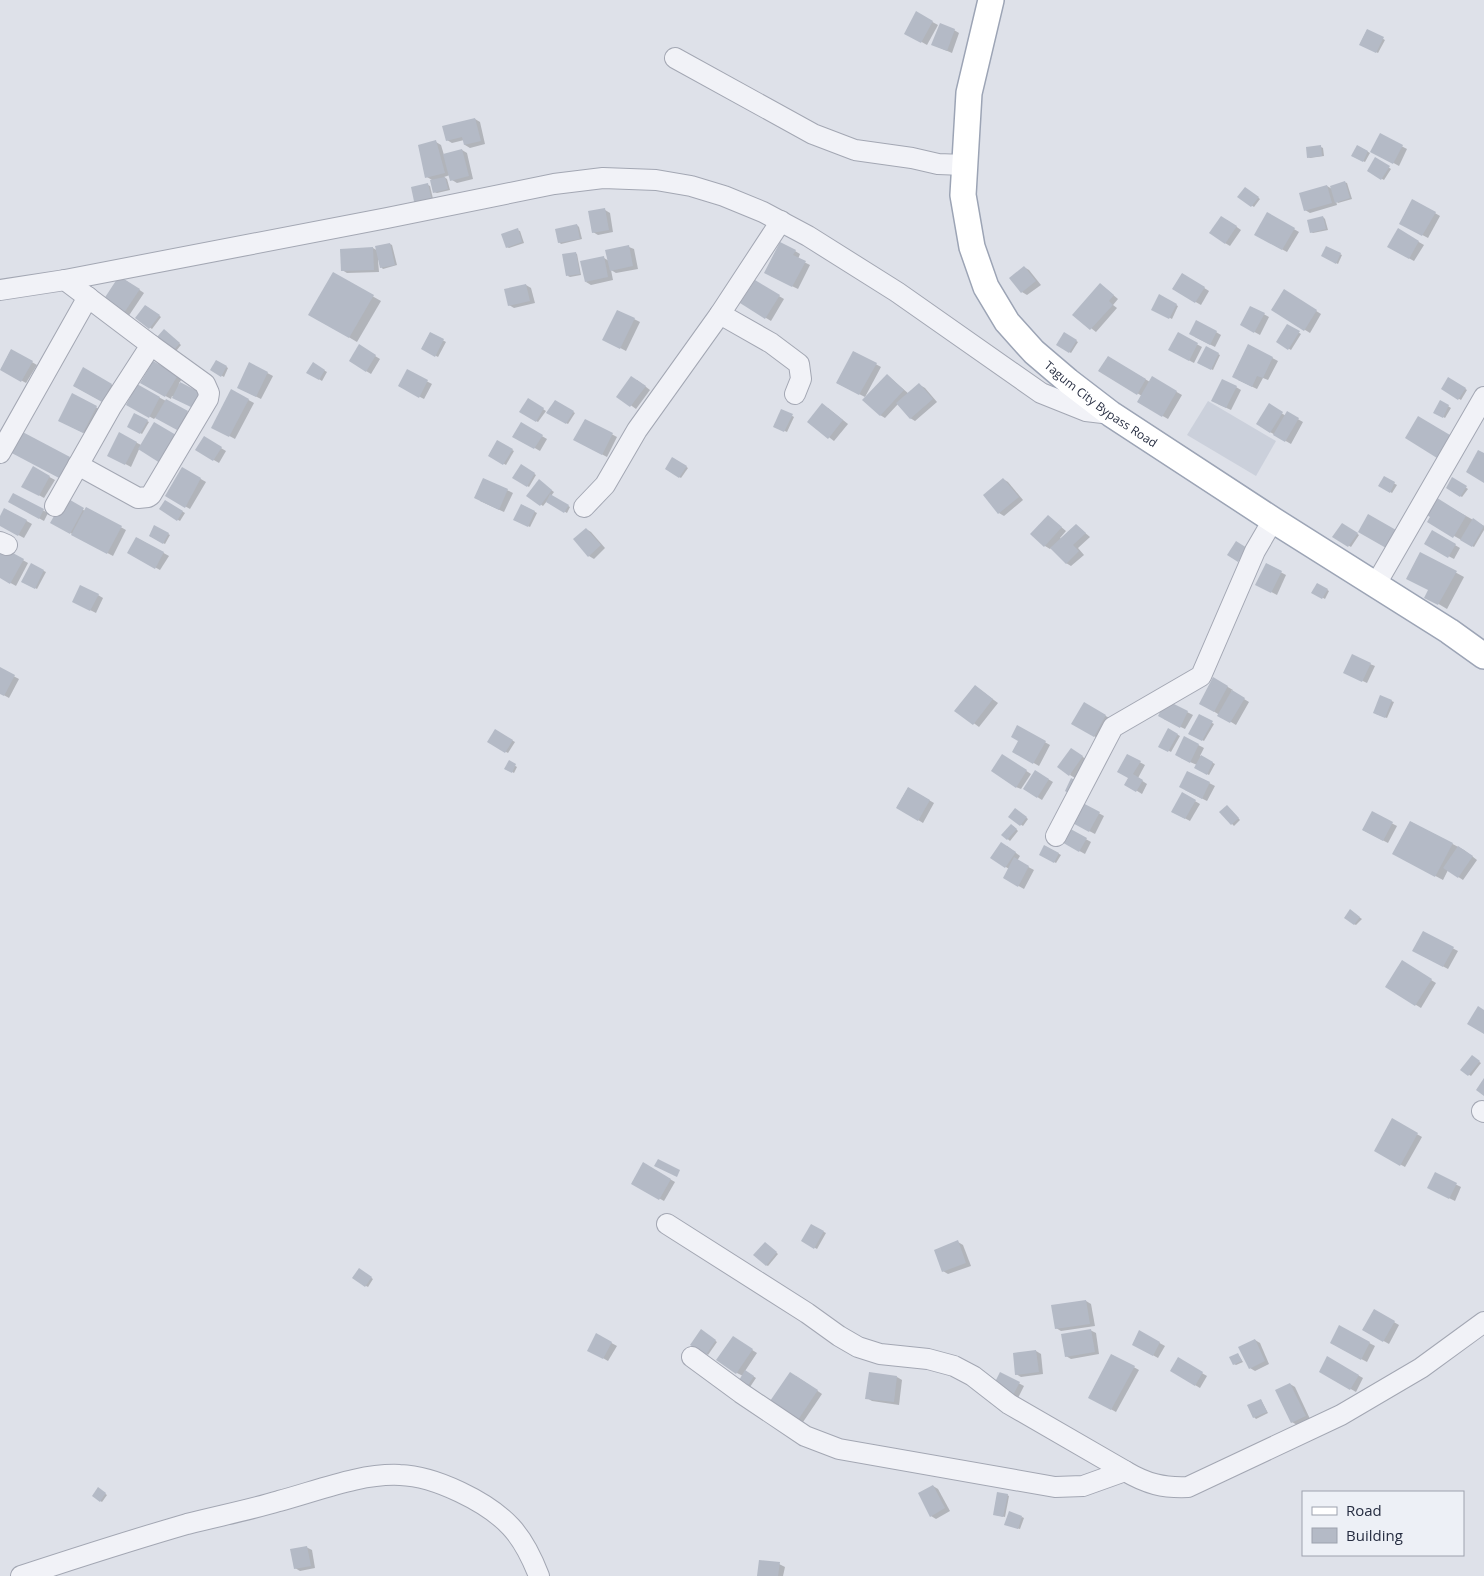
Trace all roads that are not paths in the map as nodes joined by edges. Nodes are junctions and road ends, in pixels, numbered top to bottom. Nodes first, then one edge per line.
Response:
1 (991, 0) edge
2 (675, 58) dead end
3 (964, 157) junction
4 (781, 221) junction
5 (65, 280) junction
6 (0, 290) edge
7 (88, 297) junction
8 (720, 314) junction
9 (151, 345) junction
10 (795, 394) dead end
11 (1484, 397) edge
12 (1111, 414) junction
13 (0, 454) edge
14 (78, 465) junction
15 (55, 506) dead end
16 (584, 507) dead end
17 (1273, 520) junction
18 (1376, 584) junction
19 (1484, 656) edge
20 (1056, 836) dead end
21 (667, 1224) dead end
22 (1484, 1322) edge
23 (692, 1357) dead end
24 (1125, 1471) junction
25 (21, 1576) edge
26 (539, 1576) edge

1 - 3 main road, Tagum City Bypass Road
2 - 3 street
3 - 12 main road, Tagum City Bypass Road
4 - 5 street
4 - 8 street
4 - 12 street
5 - 6 street
5 - 7 street
7 - 9 street
7 - 13 street
8 - 10 street
8 - 16 street
9 - 14 street
9 - 14 street
11 - 18 street
12 - 17 main road, Tagum City Bypass Road
14 - 15 street
17 - 18 main road, Tagum City Bypass Road
17 - 20 street
18 - 19 main road, Tagum City Bypass Road
21 - 24 street
22 - 24 street
23 - 24 street
25 - 26 street

